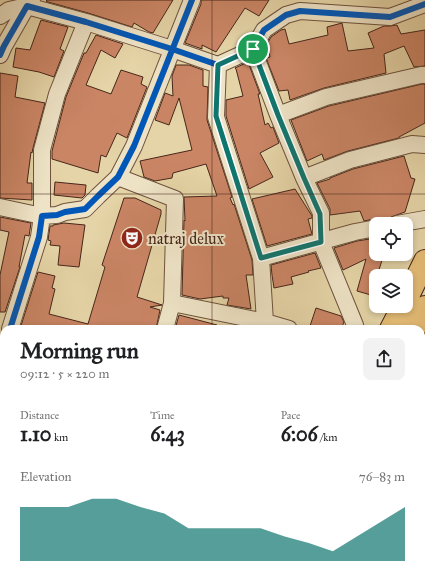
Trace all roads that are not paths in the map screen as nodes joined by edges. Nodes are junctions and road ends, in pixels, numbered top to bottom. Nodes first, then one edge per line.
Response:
1 (192, 0) edge
2 (31, 3) edge
3 (425, 4) edge
4 (287, 8) edge
5 (5, 9) edge
6 (86, 22) junction
7 (172, 49) junction
8 (253, 49) junction
9 (0, 55) edge
10 (218, 65) junction
11 (425, 75) edge
12 (278, 115) junction
13 (425, 145) edge
14 (118, 177) junction
15 (304, 178) junction
16 (0, 207) edge
17 (42, 216) junction
18 (425, 219) edge
19 (413, 221) edge
20 (369, 229) edge
21 (321, 242) junction
22 (261, 258) junction
23 (425, 261) edge
24 (413, 286) edge
25 (172, 303) junction
26 (425, 307) edge
27 (399, 313) edge
28 (265, 322) junction
29 (11, 325) edge
30 (166, 325) edge
31 (275, 325) edge
32 (355, 325) edge
33 (393, 325) edge
34 (416, 325) edge

1 - 7 street
2 - 5 street
2 - 6 street
2 - 9 street
3 - 4 street
4 - 8 street
6 - 7 street
6 - 17 street
7 - 10 street
7 - 14 street
8 - 10 street
8 - 12 street
10 - 22 street
11 - 12 street
12 - 15 street
13 - 15 street
14 - 17 street
14 - 25 street
15 - 21 street
16 - 17 street
17 - 29 street
18 - 19 street
20 - 21 street
21 - 22 street
21 - 32 street
22 - 28 street
23 - 24 main road
25 - 28 street
25 - 30 street
26 - 34 main road
27 - 33 main road
28 - 31 street

